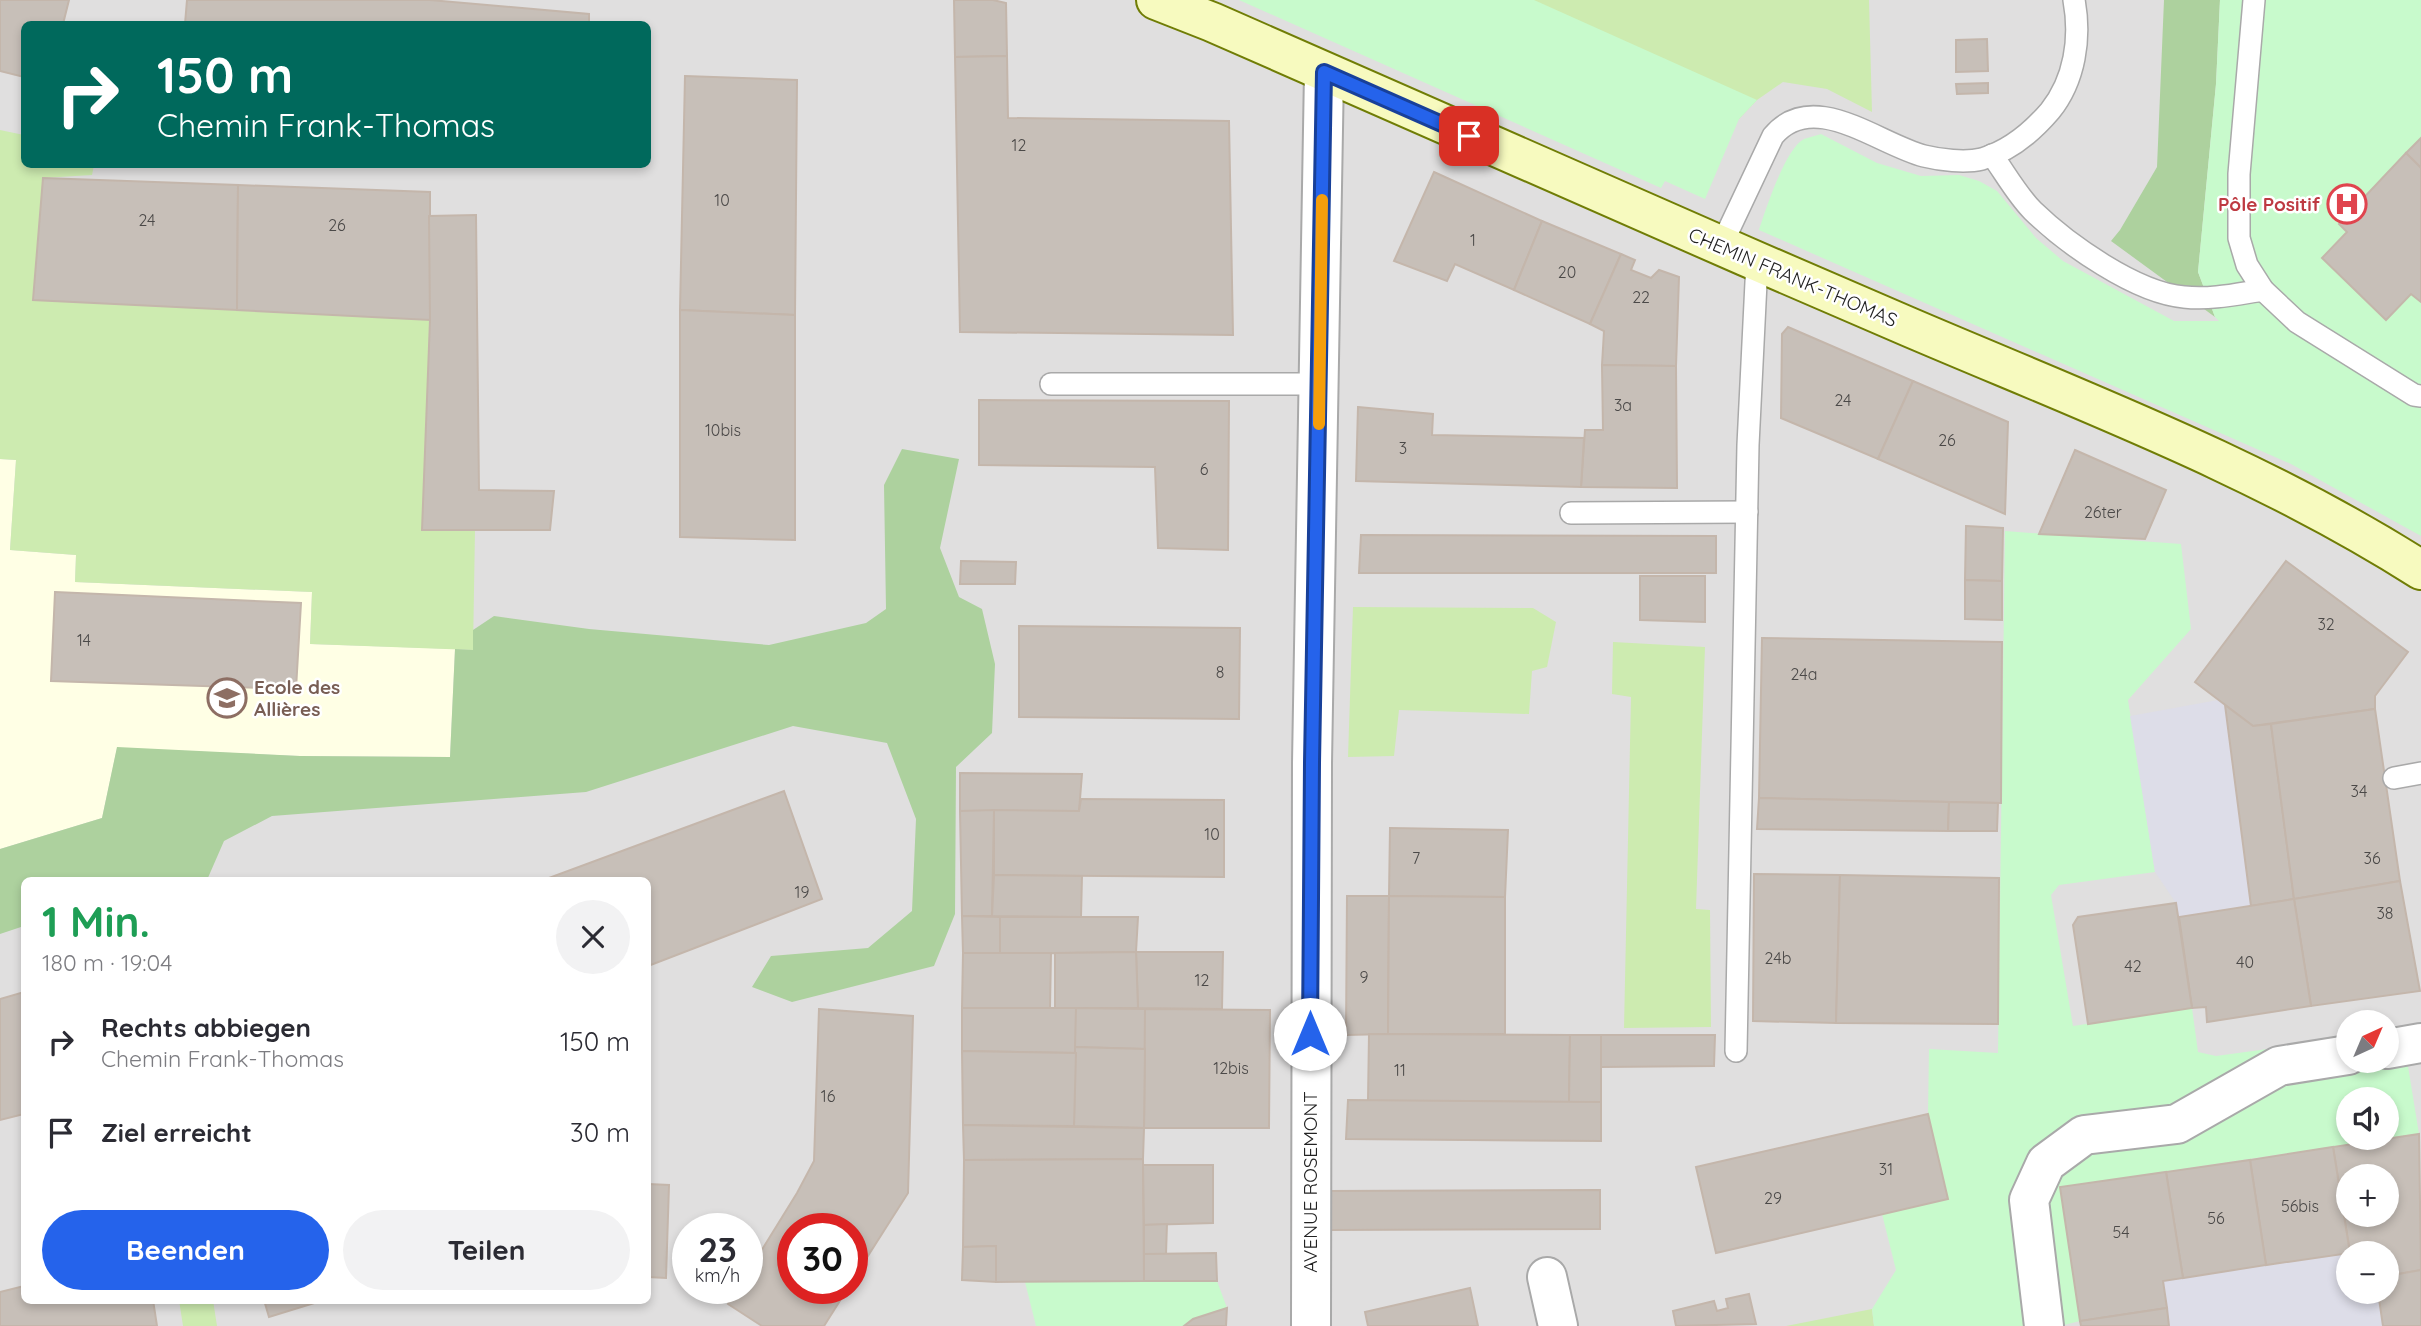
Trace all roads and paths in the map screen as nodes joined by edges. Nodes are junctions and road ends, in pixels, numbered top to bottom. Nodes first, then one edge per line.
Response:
1 (1156, 0) edge
2 (2074, 0) edge
3 (2254, 0) edge
4 (1324, 72) junction
5 (1992, 155) junction
6 (1721, 246) junction
7 (1757, 262) junction
8 (2263, 290) junction
9 (1051, 384) dead end
10 (1319, 384) junction
11 (2421, 397) edge
12 (1747, 512) junction
13 (1571, 513) dead end
14 (2421, 570) edge
15 (2421, 773) edge
16 (2394, 778) dead end
17 (2421, 1043) edge
18 (2399, 1047) edge
19 (1735, 1051) dead end
20 (2336, 1057) edge
21 (1547, 1277) dead end
22 (1311, 1326) edge
23 (1558, 1326) edge
24 (2044, 1326) edge

1 - 4 street, CHEMIN FRANK-THOMAS
2 - 5 lane
3 - 8 lane
4 - 6 street, CHEMIN FRANK-THOMAS
4 - 10 street, AVENUE ROSEMONT
5 - 6 lane
5 - 8 lane
6 - 7 street, CHEMIN FRANK-THOMAS
7 - 12 lane
7 - 14 street, CHEMIN FRANK-THOMAS
8 - 11 lane
9 - 10 lane
10 - 22 street, AVENUE ROSEMONT
12 - 13 lane
12 - 19 lane
15 - 16 lane
17 - 18 street
20 - 24 street
21 - 23 street

